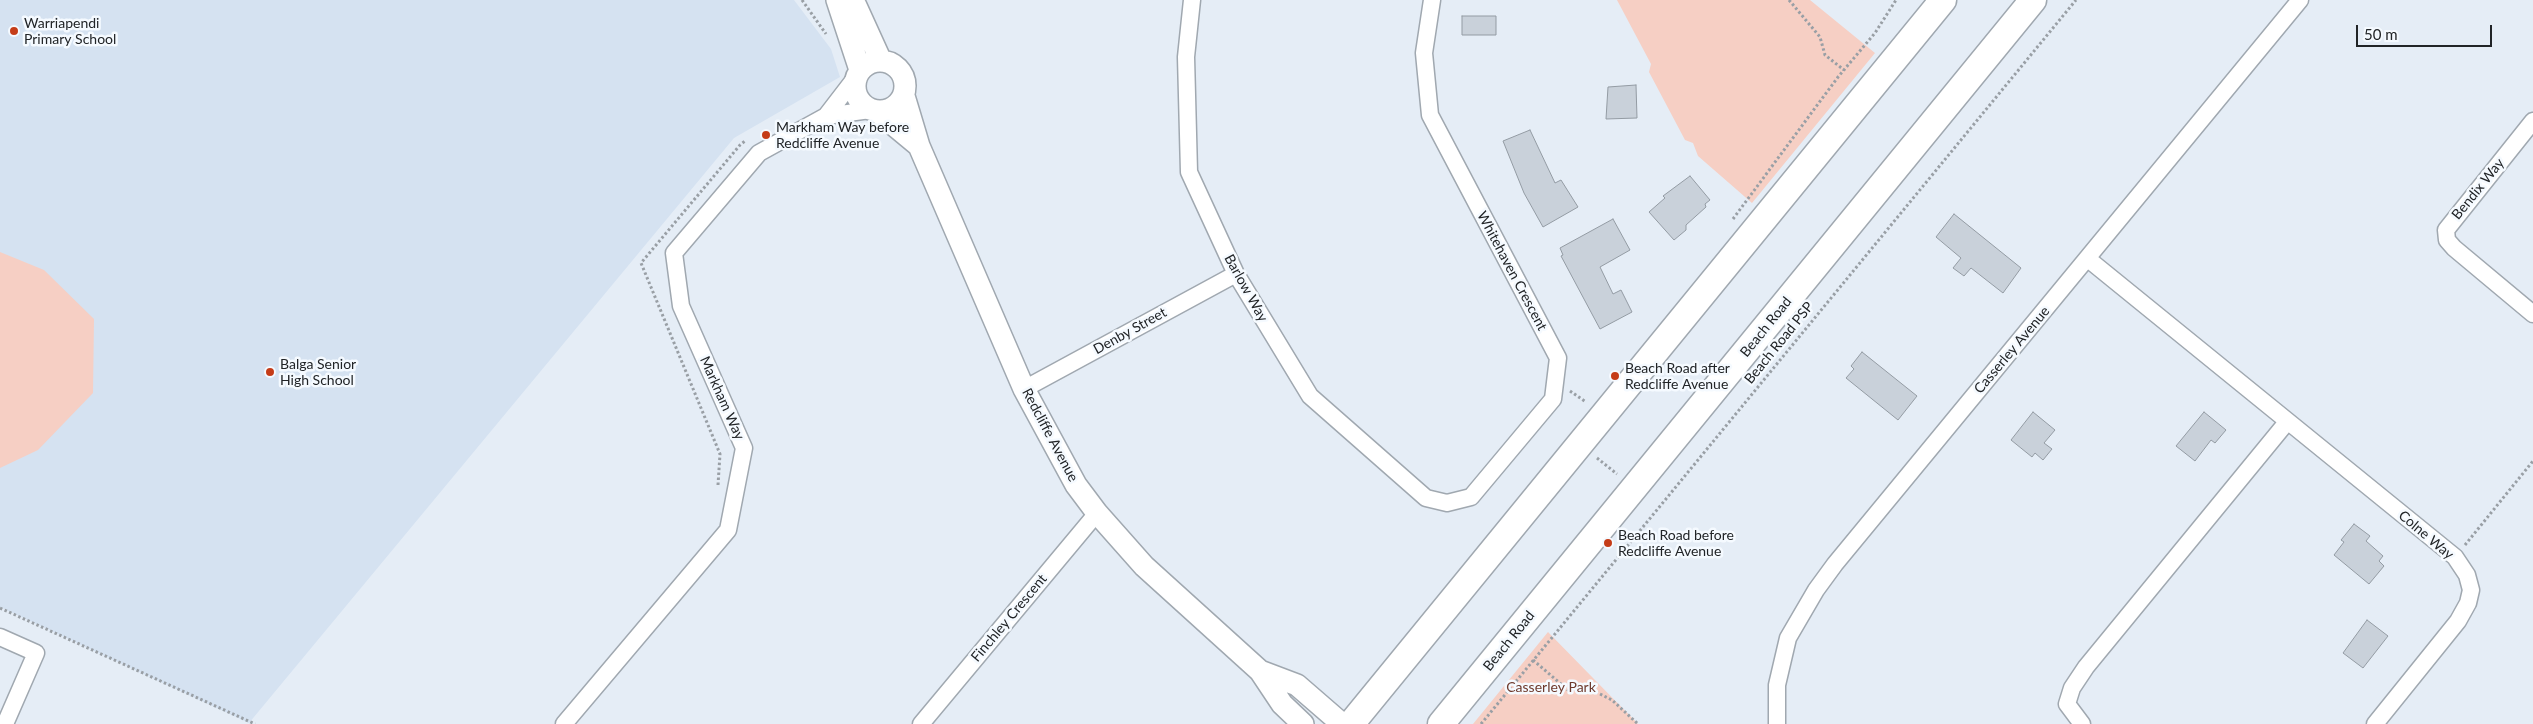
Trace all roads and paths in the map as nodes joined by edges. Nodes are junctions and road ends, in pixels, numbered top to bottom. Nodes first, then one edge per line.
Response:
1 (837, 0) edge
2 (851, 0) edge
3 (1192, 0) edge
4 (1432, 0) edge
5 (1789, 0) edge
6 (1896, 0) edge
7 (1944, 0) edge
8 (2033, 0) edge
9 (2076, 0) edge
10 (2300, 0) edge
11 (881, 61) junction
12 (1844, 70) junction
13 (858, 74) junction
14 (904, 96) junction
15 (874, 111) junction
16 (826, 116) junction
17 (2533, 122) edge
18 (920, 146) junction
19 (1730, 223) dead end
20 (2088, 259) junction
21 (1236, 274) junction
22 (2533, 314) edge
23 (1024, 389) junction
24 (1590, 397) dead end
25 (1580, 409) dead end
26 (2287, 422) junction
27 (1580, 444) junction
28 (2533, 461) edge
29 (1634, 488) junction
30 (1447, 503) joint
31 (1659, 507) junction
32 (1097, 513) junction
33 (2455, 557) junction
34 (0, 608) edge
35 (0, 638) edge
36 (1533, 660) junction
37 (1260, 671) junction
38 (5, 724) edge
39 (255, 724) edge
40 (564, 724) edge
41 (921, 724) edge
42 (1303, 724) edge
43 (1342, 724) edge
44 (1352, 724) edge
45 (1441, 724) edge
46 (1480, 724) edge
47 (1638, 724) edge
48 (1777, 724) edge
49 (2082, 724) edge
50 (2375, 724) edge

1 - 13 street
2 - 11 street
3 - 21 street, Barlow Way
4 - 30 street, Whitehaven Crescent
5 - 12 path
6 - 12 path
7 - 27 main road
8 - 29 main road, Beach Road
9 - 31 path, Beach Road PSP
10 - 20 street, Casserley Avenue
11 - 13 street
11 - 14 street
12 - 19 path
13 - 15 street
13 - 16 street, Markham Way
14 - 15 street
14 - 18 street, Redcliffe Avenue
15 - 16 street, Markham Way
15 - 18 street, Redcliffe Avenue
16 - 40 street, Markham Way
17 - 22 street, Bendix Way
18 - 23 street, Redcliffe Avenue
20 - 26 street, Colne Way
20 - 48 street, Casserley Avenue
21 - 23 street, Denby Street
21 - 30 street, Barlow Way
23 - 32 street, Redcliffe Avenue
24 - 25 path
26 - 33 street, Colne Way
26 - 49 street
27 - 29 path
27 - 44 main road
28 - 33 path
29 - 31 path
29 - 45 main road, Beach Road
31 - 36 path, Beach Road PSP
32 - 37 street, Redcliffe Avenue
32 - 41 street, Finchley Crescent
33 - 50 street, Colne Way
34 - 39 path
35 - 38 street
36 - 46 path, Beach Road PSP
36 - 47 path
37 - 42 street, Redcliffe Avenue
37 - 43 street, Redcliffe Avenue

